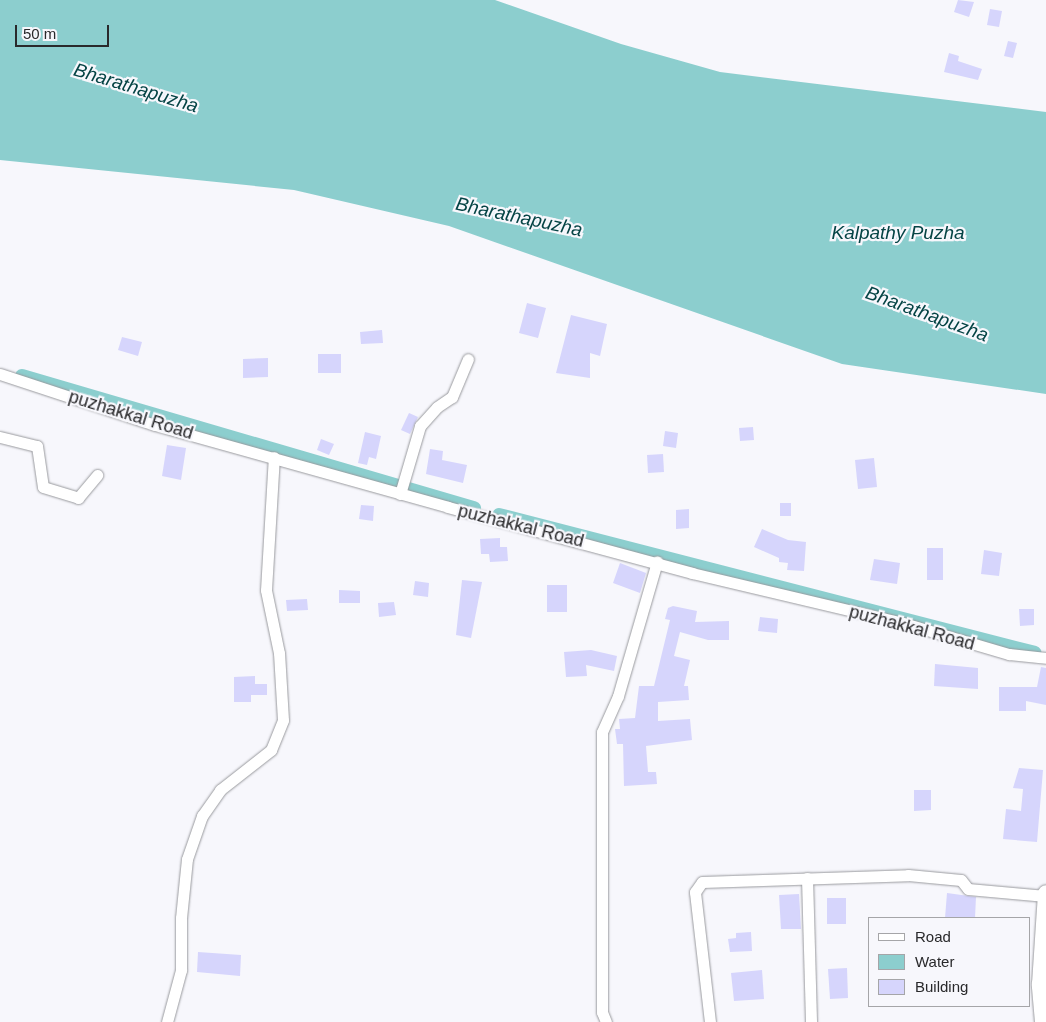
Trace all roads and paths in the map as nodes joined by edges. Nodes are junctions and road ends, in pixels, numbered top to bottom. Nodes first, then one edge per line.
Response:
1 (468, 359) dead end
2 (0, 374) edge
3 (0, 436) edge
4 (274, 457) junction
5 (97, 474) dead end
6 (400, 493) junction
7 (657, 562) junction
8 (1046, 658) edge
9 (807, 878) junction
10 (1046, 894) edge
11 (167, 1022) edge
12 (606, 1022) edge
13 (710, 1022) edge
14 (811, 1022) edge
15 (1043, 1022) edge

1 - 6 street
2 - 4 street, puzhakkal Road
3 - 5 street
4 - 6 street, puzhakkal Road
4 - 11 street
6 - 7 street, puzhakkal Road
7 - 8 street, puzhakkal Road
7 - 12 street
9 - 10 street
9 - 13 street
9 - 14 street
10 - 15 street

